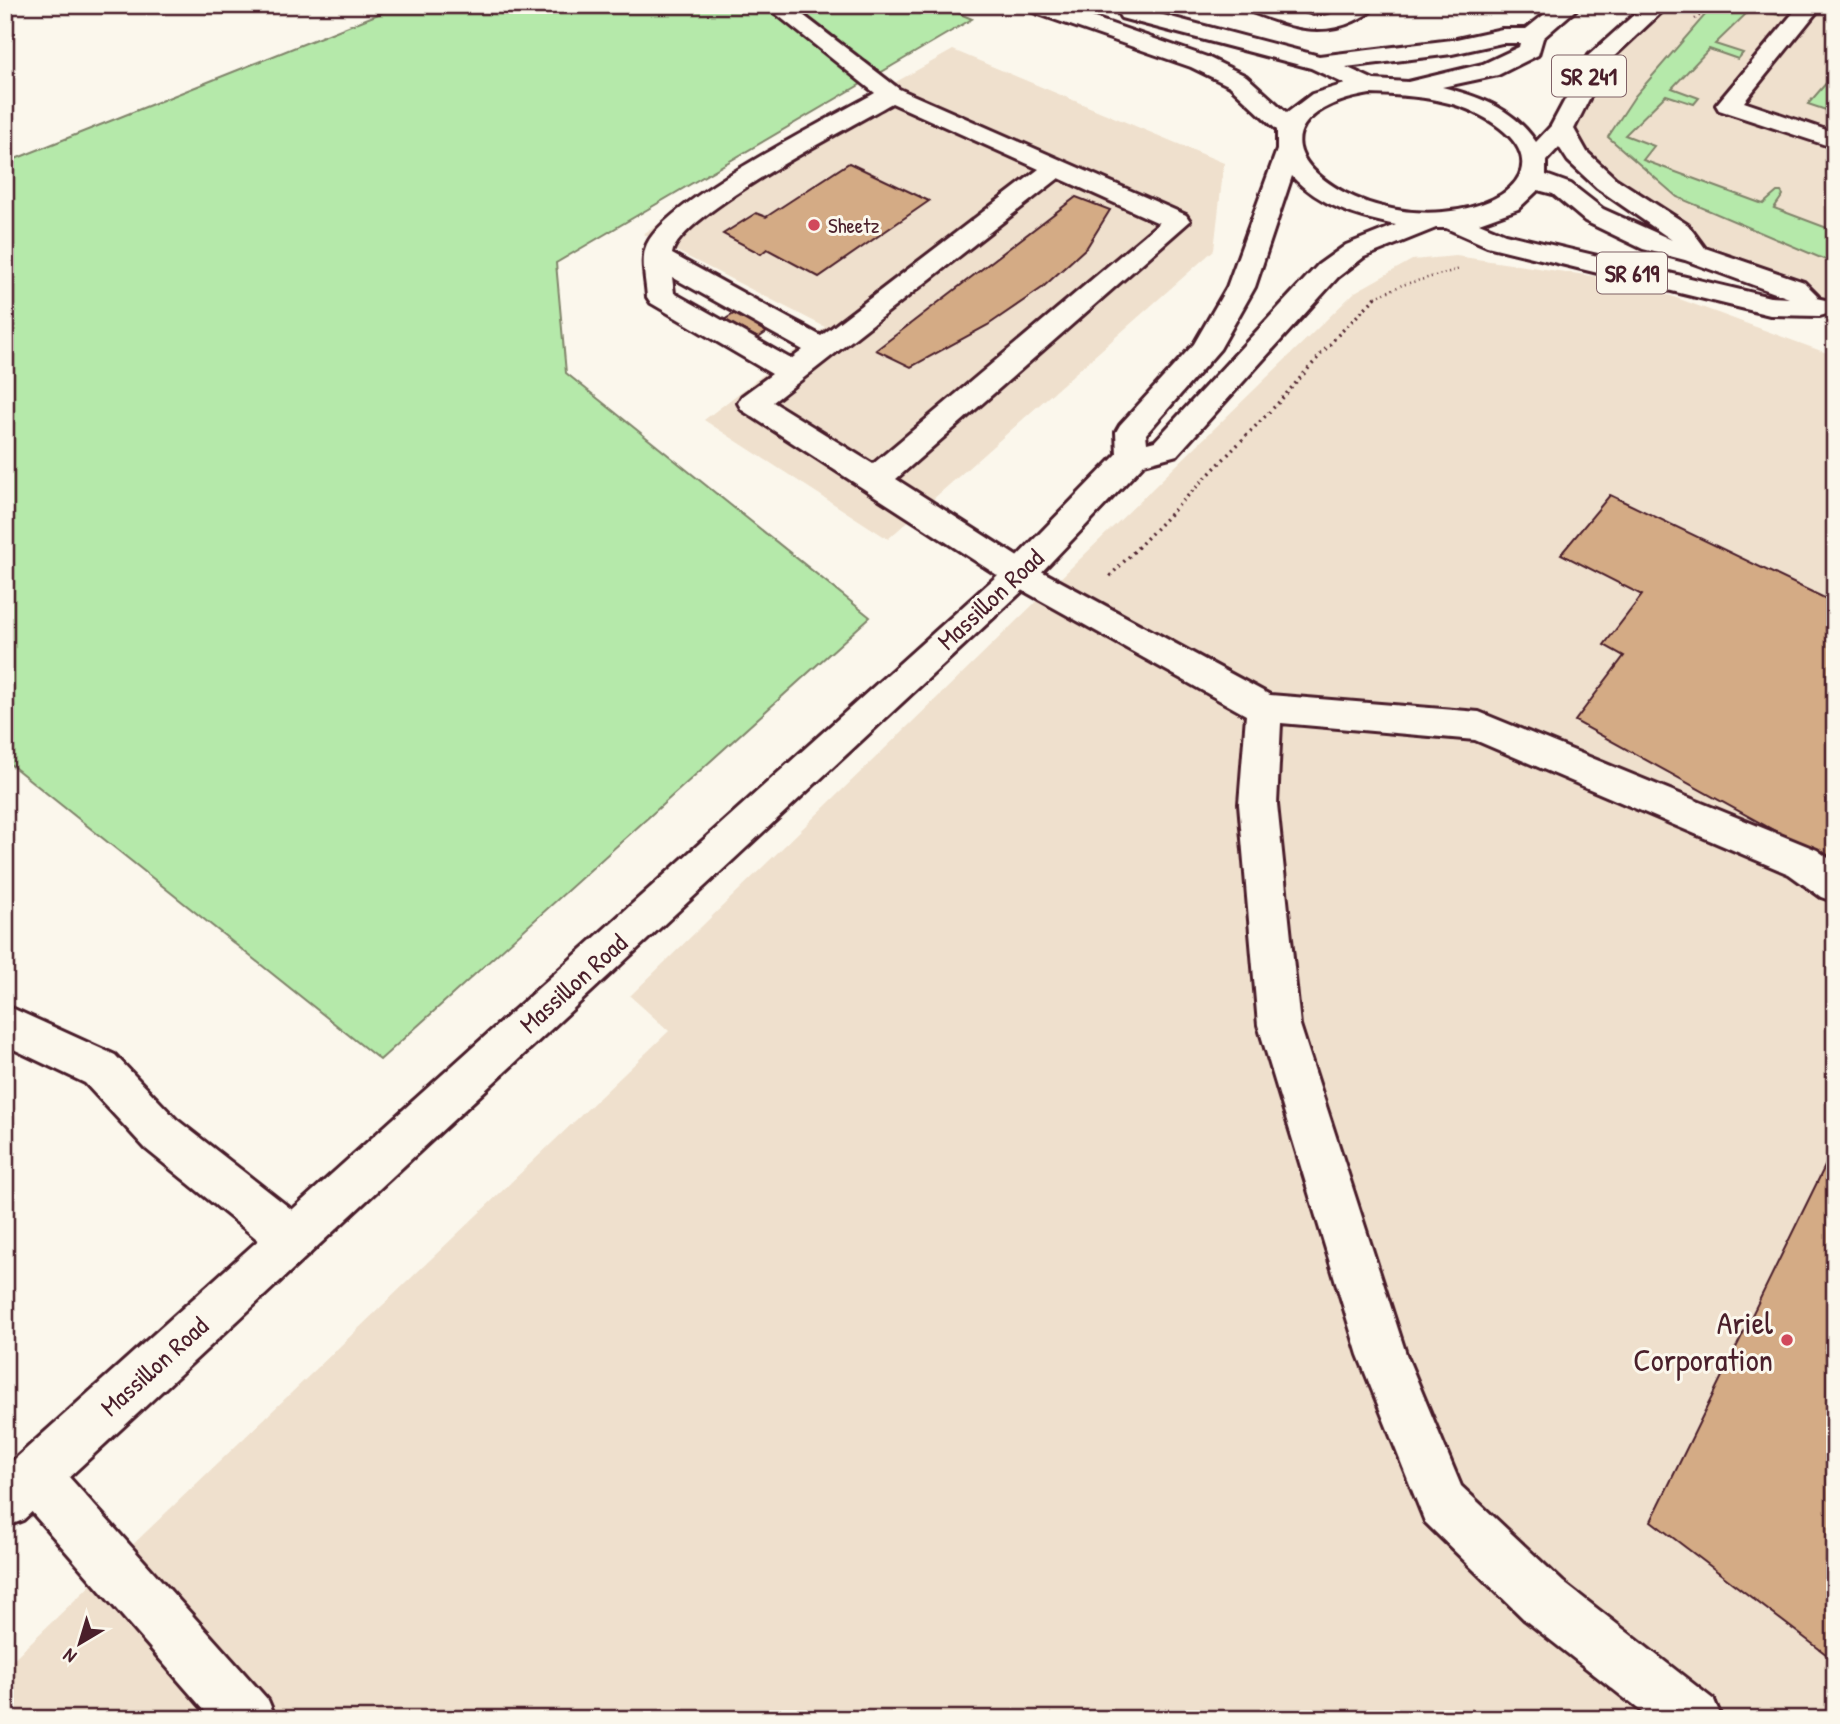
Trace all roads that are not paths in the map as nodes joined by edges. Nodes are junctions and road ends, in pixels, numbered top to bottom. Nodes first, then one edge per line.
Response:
1 (776, 5) edge
2 (1035, 5) edge
3 (1101, 5) edge
4 (1364, 5) edge
5 (1570, 5) edge
6 (1658, 5) edge
7 (1797, 5) edge
8 (1260, 7) dead end
9 (1532, 36) junction
10 (1320, 63) junction
11 (1370, 87) junction
12 (1405, 88) junction
13 (891, 94) junction
14 (1562, 129) junction
15 (1289, 140) junction
16 (1835, 141) edge
17 (1055, 169) junction
18 (1533, 169) junction
19 (1441, 220) junction
20 (1695, 254) junction
21 (658, 258) junction
22 (1827, 309) edge
23 (822, 348) junction
24 (792, 372) junction
25 (1133, 457) junction
26 (875, 480) junction
27 (1020, 574) junction
28 (1264, 708) junction
29 (1835, 886) edge
30 (5, 1024) edge
31 (293, 1239) junction
32 (20, 1489) edge
33 (250, 1719) edge
34 (1695, 1719) edge

1 - 13 main road
2 - 15 main road
3 - 10 main road
4 - 8 main road
5 - 9 main road, SR 241
6 - 14 main road, SR 241
7 - 16 main road
9 - 10 main road
9 - 12 main road, SR 241
10 - 11 main road
11 - 12 main road
11 - 15 main road
12 - 18 main road
13 - 17 main road
13 - 21 main road
14 - 18 main road, SR 241
14 - 20 main road
15 - 19 main road
15 - 25 main road
17 - 23 main road
17 - 26 main road
18 - 19 main road
18 - 20 main road, SR 619
19 - 22 main road, SR 619
19 - 25 main road
20 - 22 main road, SR 619
21 - 23 main road
21 - 24 main road
23 - 24 main road
24 - 26 main road
25 - 27 main road, Massillon Road
26 - 27 main road
27 - 28 main road
27 - 31 main road, Massillon Road
28 - 29 main road
28 - 34 main road
30 - 31 main road
31 - 32 main road, Massillon Road
32 - 33 main road

